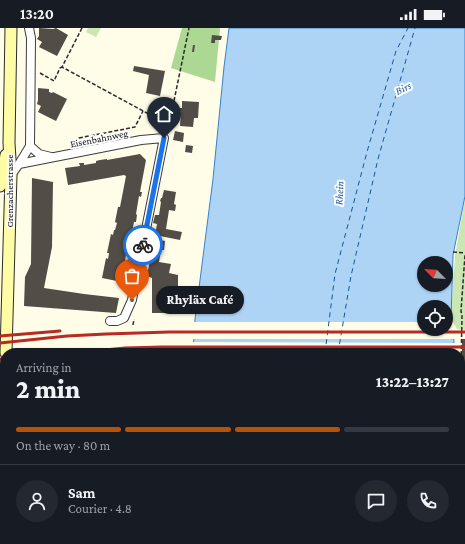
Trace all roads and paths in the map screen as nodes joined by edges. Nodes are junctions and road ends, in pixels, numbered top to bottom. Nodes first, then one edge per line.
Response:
1 (11, 28) edge
2 (29, 28) edge
3 (82, 28) edge
4 (189, 28) edge
5 (62, 67) junction
6 (39, 72) dead end
7 (143, 111) junction
8 (169, 125) junction
9 (164, 138) junction
10 (9, 143) junction
11 (30, 146) junction
12 (82, 152) junction
13 (51, 158) junction
14 (20, 164) junction
15 (11, 175) junction
16 (0, 186) edge
17 (453, 252) dead end
18 (465, 254) edge
19 (464, 287) edge
20 (110, 321) dead end
21 (8, 348) edge
22 (461, 348) edge

1 - 10 main road, Grenzacherstrasse
2 - 11 street, Grenzacherstrasse
3 - 5 path
4 - 8 path
5 - 6 path
5 - 7 path
7 - 8 path
7 - 12 path
8 - 9 path
9 - 12 street, Eisenbahnweg
9 - 20 street
10 - 15 main road, Grenzacherstrasse
10 - 16 main road
11 - 13 street
11 - 14 street, Grenzacherstrasse
12 - 13 street, Eisenbahnweg
13 - 14 street, Eisenbahnweg
14 - 15 street
15 - 21 main road, Grenzacherstrasse
17 - 18 path
18 - 19 path
19 - 22 path

